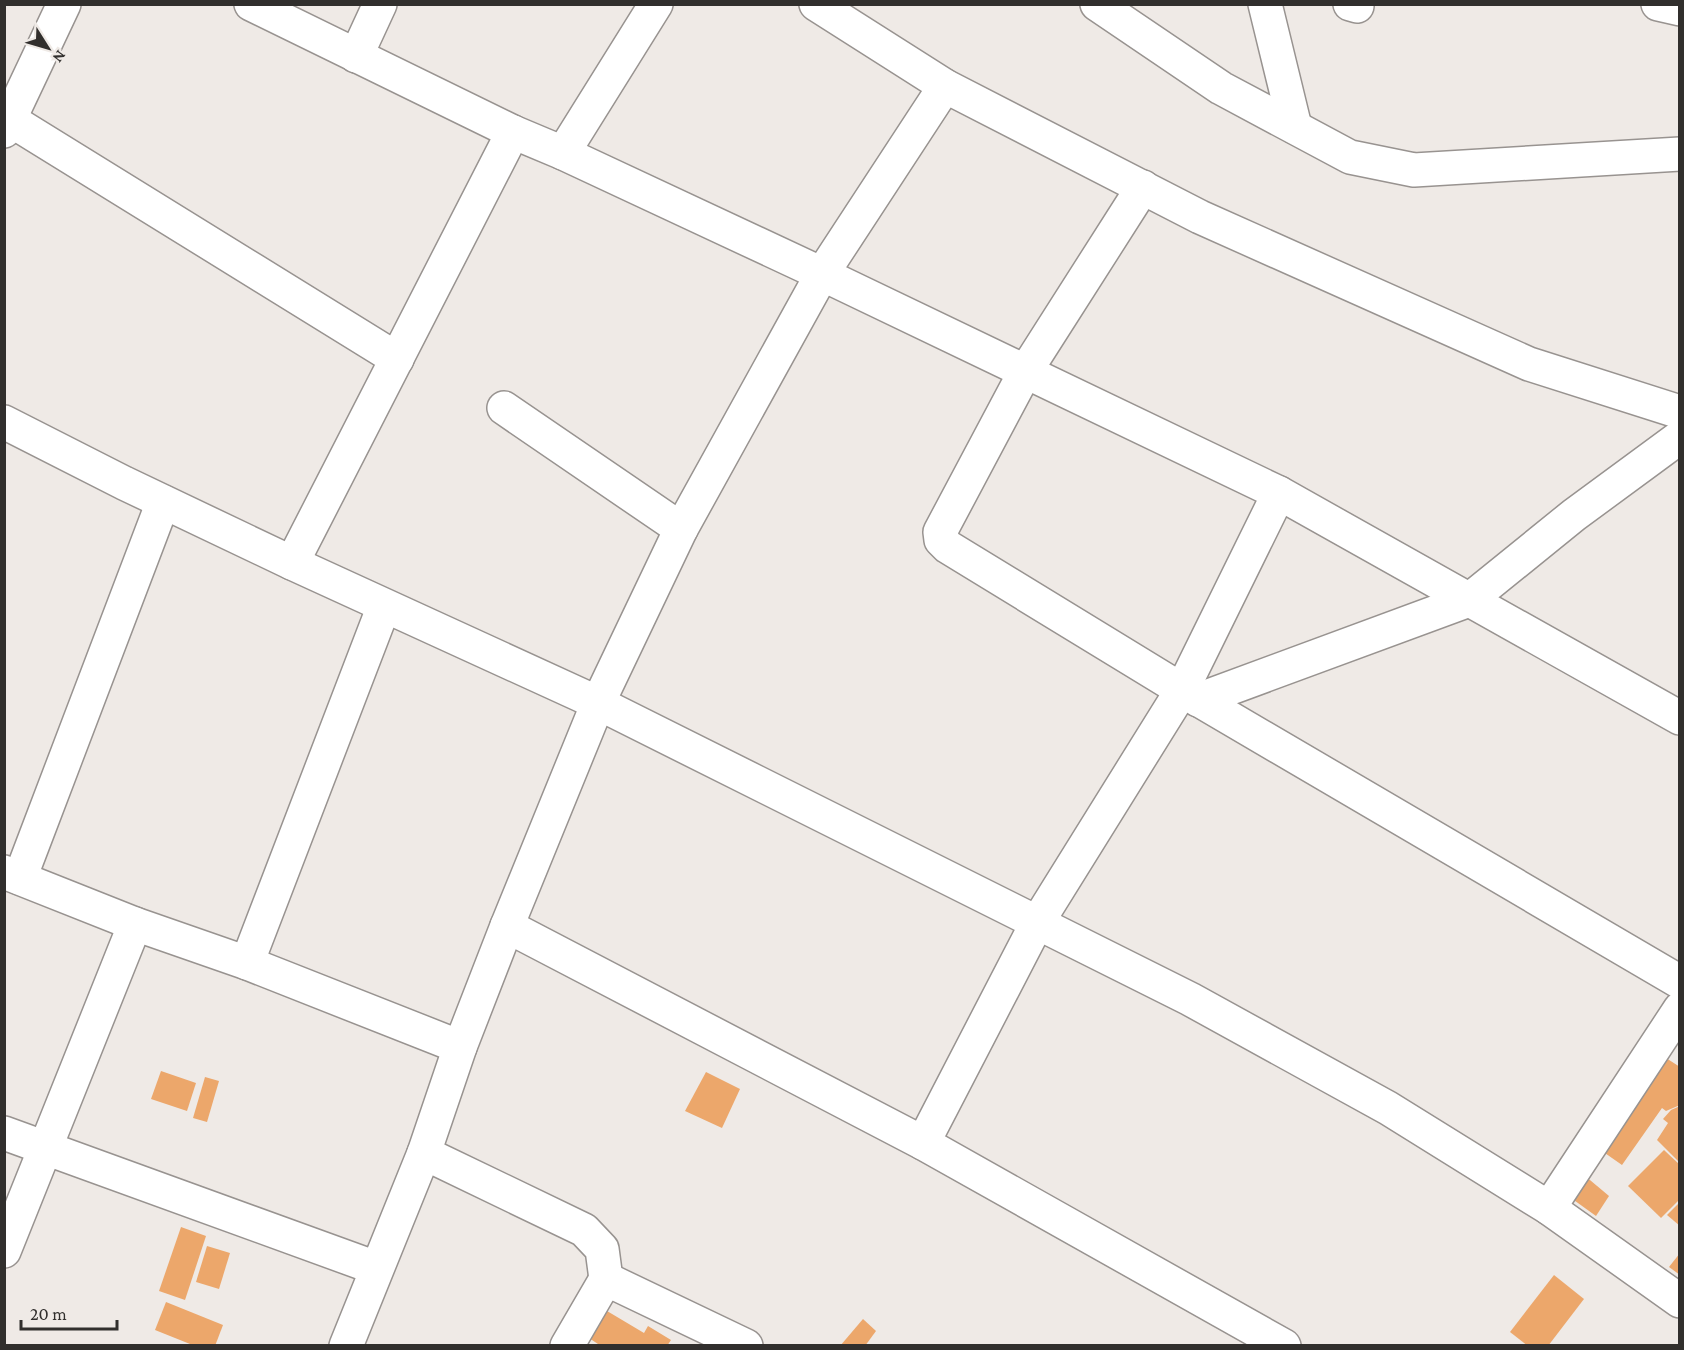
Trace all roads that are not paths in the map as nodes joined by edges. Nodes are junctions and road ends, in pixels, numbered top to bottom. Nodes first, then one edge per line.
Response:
1 (64, 4) edge
2 (251, 4) edge
3 (380, 4) edge
4 (656, 4) edge
5 (816, 4) edge
6 (1097, 4) edge
7 (1265, 4) edge
8 (1658, 4) edge
9 (1680, 9) edge
10 (356, 56) junction
11 (945, 86) junction
12 (6, 122) edge
13 (1295, 127) junction
14 (513, 132) junction
15 (563, 153) junction
16 (1680, 154) edge
17 (1143, 187) junction
18 (822, 274) junction
19 (397, 359) junction
20 (1025, 372) junction
21 (504, 408) dead end
22 (1680, 412) edge
23 (4, 422) edge
24 (1680, 437) edge
25 (1279, 493) junction
26 (164, 502) junction
27 (681, 529) junction
28 (292, 563) junction
29 (1469, 600) junction
30 (384, 606) junction
31 (1190, 695) junction
32 (598, 703) junction
33 (1680, 718) edge
34 (12, 875) edge
35 (1037, 923) junction
36 (135, 924) junction
37 (507, 926) junction
38 (247, 963) junction
39 (1680, 982) edge
40 (1680, 1010) edge
41 (460, 1047) junction
42 (4, 1133) edge
43 (923, 1143) junction
44 (45, 1147) junction
45 (424, 1153) junction
46 (1549, 1208) junction
47 (4, 1251) edge
48 (376, 1268) junction
49 (606, 1279) junction
50 (1680, 1301) edge
51 (1267, 1341) edge
52 (346, 1346) edge
53 (567, 1346) edge
54 (746, 1346) edge

1 - 12 street
2 - 10 street
3 - 10 street
4 - 15 street
5 - 11 street
6 - 13 street
7 - 13 street
8 - 9 street
10 - 14 street
11 - 17 street
11 - 18 street
12 - 19 street
13 - 16 street
14 - 15 street
14 - 19 street
15 - 18 street
17 - 20 street
17 - 22 street
18 - 20 street
18 - 27 street
19 - 28 street
20 - 25 street
20 - 31 street
21 - 27 street
23 - 26 street
24 - 29 street
25 - 29 street
25 - 31 street
26 - 28 street
26 - 34 street
27 - 32 street
28 - 30 street
29 - 31 street
29 - 33 street
30 - 32 street
30 - 38 street
31 - 35 street
31 - 39 street
32 - 35 street
32 - 37 street
34 - 36 street
35 - 43 street
35 - 46 street
36 - 38 street
36 - 44 street
37 - 41 street
37 - 43 street
38 - 41 street
40 - 46 street
41 - 45 street
42 - 44 street
43 - 51 street
44 - 47 street
44 - 48 street
45 - 48 street
45 - 49 street
46 - 50 street
48 - 52 street
49 - 53 street
49 - 54 street

